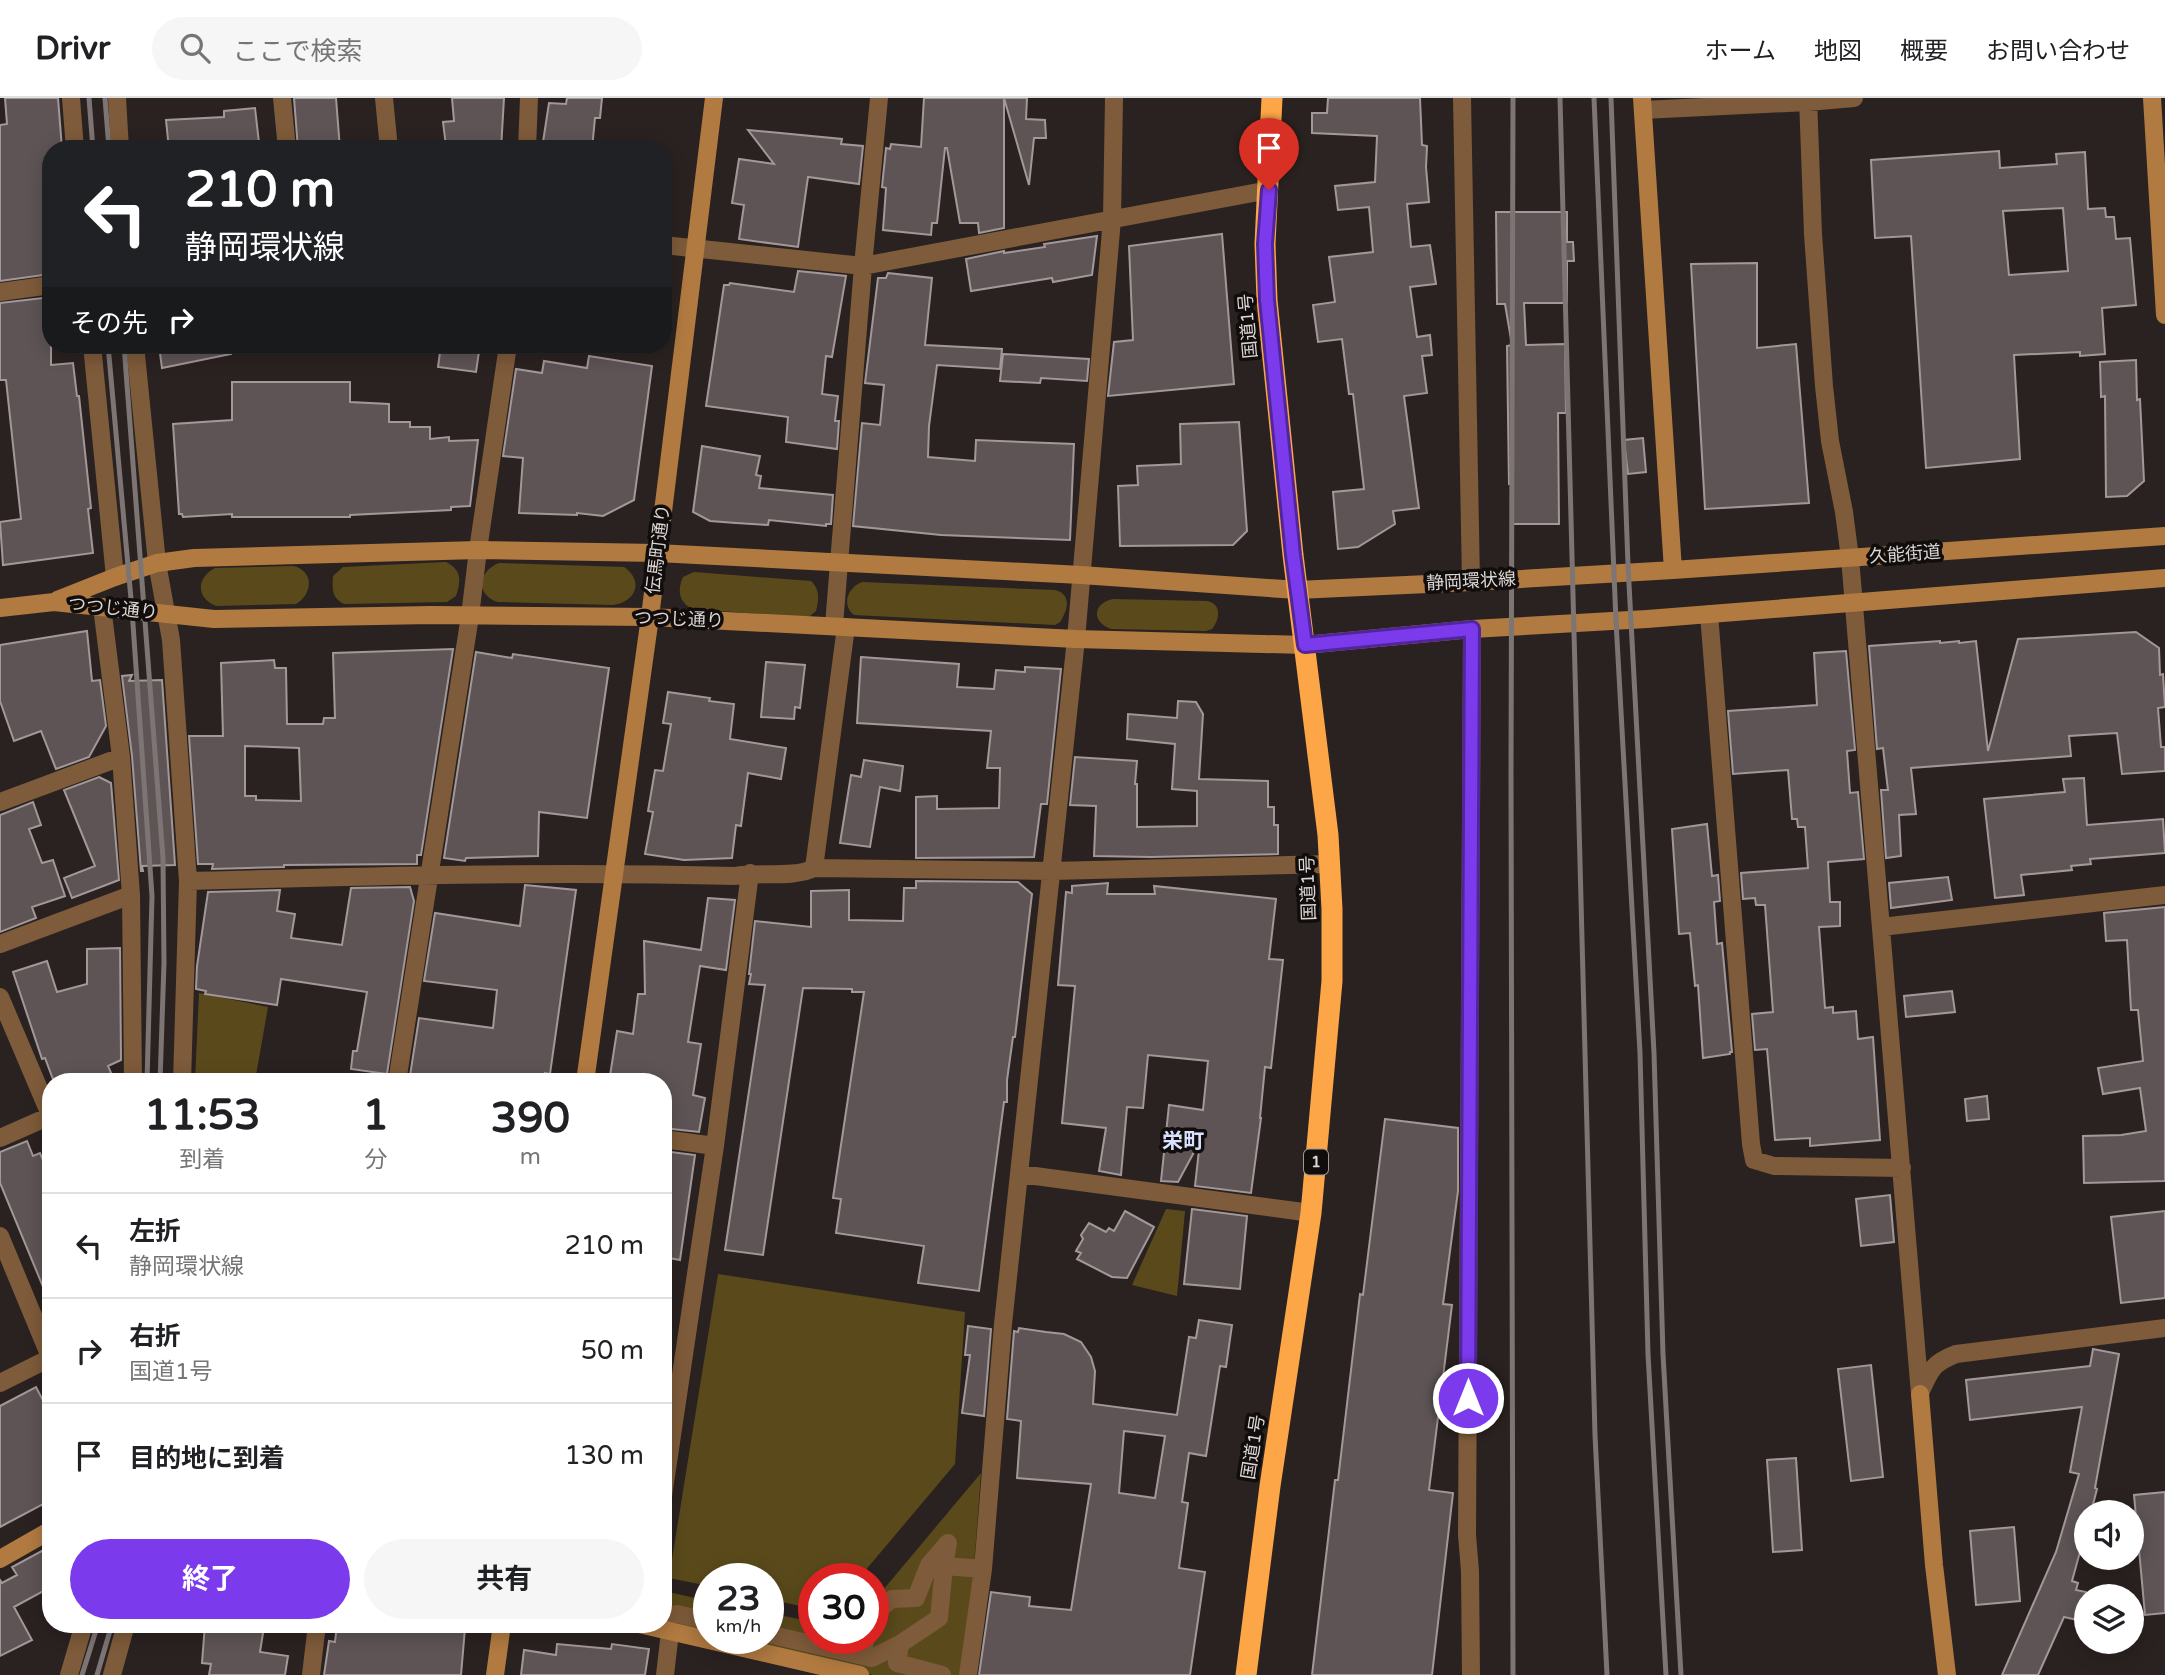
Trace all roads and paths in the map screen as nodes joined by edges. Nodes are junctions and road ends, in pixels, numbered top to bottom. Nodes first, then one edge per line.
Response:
1 (71, 98) edge
2 (117, 98) edge
3 (282, 98) edge
4 (384, 98) edge
5 (529, 98) edge
6 (714, 98) edge
7 (879, 98) edge
8 (1114, 98) edge
9 (1272, 98) edge
10 (1462, 98) edge
11 (1854, 98) edge
12 (2152, 98) edge
13 (1808, 100) edge
14 (1642, 104) edge
15 (74, 140) edge
16 (119, 140) edge
17 (284, 140) edge
18 (388, 140) edge
19 (527, 140) edge
20 (1269, 190) junction
21 (1112, 219) junction
22 (672, 246) edge
23 (695, 248) junction
24 (863, 266) junction
25 (42, 286) edge
26 (0, 292) edge
27 (2165, 315) edge
28 (93, 354) edge
29 (136, 354) edge
30 (507, 354) edge
31 (2165, 536) edge
32 (478, 550) junction
33 (657, 553) junction
34 (1850, 558) junction
35 (839, 563) junction
36 (157, 564) junction
37 (1673, 570) junction
38 (1646, 571) joint
39 (1081, 575) junction
40 (115, 577) junction
41 (2165, 578) edge
42 (1471, 582) junction
43 (1297, 590) junction
44 (54, 602) junction
45 (1853, 603) junction
46 (102, 607) junction
47 (0, 608) edge
48 (167, 614) junction
49 (1709, 614) junction
50 (470, 616) junction
51 (650, 617) junction
52 (840, 626) junction
53 (1472, 629) junction
54 (1076, 639) junction
55 (1305, 645) junction
56 (121, 757) junction
57 (0, 802) edge
58 (1329, 864) junction
59 (814, 869) junction
60 (1052, 871) junction
61 (615, 873) junction
62 (751, 873) junction
63 (429, 874) junction
64 (188, 881) junction
65 (131, 895) junction
66 (2165, 895) edge
67 (1881, 927) junction
68 (0, 944) edge
69 (0, 997) edge
70 (133, 1073) edge
71 (182, 1073) edge
72 (398, 1073) edge
73 (586, 1073) edge
74 (42, 1098) edge
75 (42, 1120) edge
76 (0, 1138) edge
77 (672, 1140) edge
78 (715, 1146) junction
79 (1902, 1168) junction
80 (1020, 1174) junction
81 (1311, 1213) junction
82 (0, 1236) edge
83 (2165, 1328) edge
84 (42, 1337) edge
85 (42, 1363) edge
86 (0, 1383) edge
87 (1920, 1394) junction
88 (672, 1435) edge
89 (42, 1535) edge
90 (0, 1559) edge
91 (944, 1566) junction
92 (983, 1569) junction
93 (889, 1601) edge
94 (693, 1618) edge
95 (672, 1619) edge
96 (672, 1625) edge
97 (82, 1633) edge
98 (124, 1633) edge
99 (316, 1633) edge
100 (501, 1633) edge
101 (666, 1633) edge
102 (900, 1644) junction
103 (889, 1650) edge
104 (69, 1675) edge
105 (113, 1675) edge
106 (311, 1675) edge
107 (495, 1675) edge
108 (664, 1675) edge
109 (860, 1675) edge
110 (942, 1675) edge
111 (968, 1675) edge
112 (1246, 1675) edge
113 (1471, 1675) edge
114 (1947, 1675) edge

1 - 15 street
2 - 16 street
3 - 17 street
4 - 18 street
5 - 19 street
6 - 23 main road, 伝馬町通り
7 - 24 street
8 - 21 street
9 - 20 highway, 国道1号 / 1
10 - 42 street
11 - 13 street
12 - 27 main road
13 - 14 street
13 - 34 street
14 - 37 main road
20 - 21 street
20 - 43 highway, 国道1号 / 1
21 - 24 street
21 - 39 street
22 - 23 street
23 - 24 street
23 - 33 main road, 伝馬町通り
24 - 35 street
25 - 26 street
28 - 40 street
29 - 36 street
30 - 32 street
31 - 34 main road, 久能街道
32 - 33 main road, つつじ通り
32 - 36 main road, つつじ通り
32 - 50 street
33 - 35 main road, つつじ通り
33 - 51 main road, 伝馬町通り
34 - 37 main road, 久能街道
34 - 45 street
35 - 39 main road, つつじ通り
35 - 52 street
36 - 40 main road, つつじ通り
36 - 48 street
37 - 38 main road, 久能街道
38 - 42 main road, 静岡環状線
39 - 43 main road, つつじ通り
39 - 54 street
40 - 44 main road, つつじ通り
41 - 45 main road
42 - 43 main road, 静岡環状線
43 - 55 highway, 国道1号 / 1
44 - 46 main road, つつじ通り
44 - 47 main road, つつじ通り
45 - 49 main road
45 - 67 street
46 - 48 main road, つつじ通り
46 - 56 street
48 - 50 main road, つつじ通り
48 - 64 street
49 - 53 main road
49 - 79 street
50 - 51 main road, つつじ通り
50 - 63 street
51 - 52 main road, つつじ通り
51 - 61 main road, 伝馬町通り
52 - 54 main road, つつじ通り
52 - 59 street
53 - 55 main road
53 - 113 street
54 - 55 main road, つつじ通り
54 - 60 street
55 - 58 highway, 国道1号 / 1
56 - 57 street
56 - 65 street
58 - 60 street
58 - 81 highway, 国道1号 / 1
59 - 60 street
59 - 62 street
60 - 80 street
61 - 62 street
61 - 63 street
61 - 73 main road, 伝馬町通り
62 - 78 street
63 - 64 street
63 - 72 street
64 - 71 street
65 - 68 street
65 - 70 street
66 - 67 street
67 - 79 street
69 - 74 street
75 - 76 street
77 - 78 street
78 - 88 street
79 - 87 street
80 - 81 street
80 - 92 street
81 - 112 highway, 国道1号 / 1
82 - 84 street
83 - 87 street
85 - 86 street
87 - 114 main road
89 - 90 main road
91 - 92 street
91 - 93 street
91 - 102 street
92 - 111 street
94 - 95 street
96 - 109 main road
97 - 104 street
98 - 105 street
99 - 106 street
100 - 107 main road
101 - 108 street
102 - 103 street
102 - 110 street

